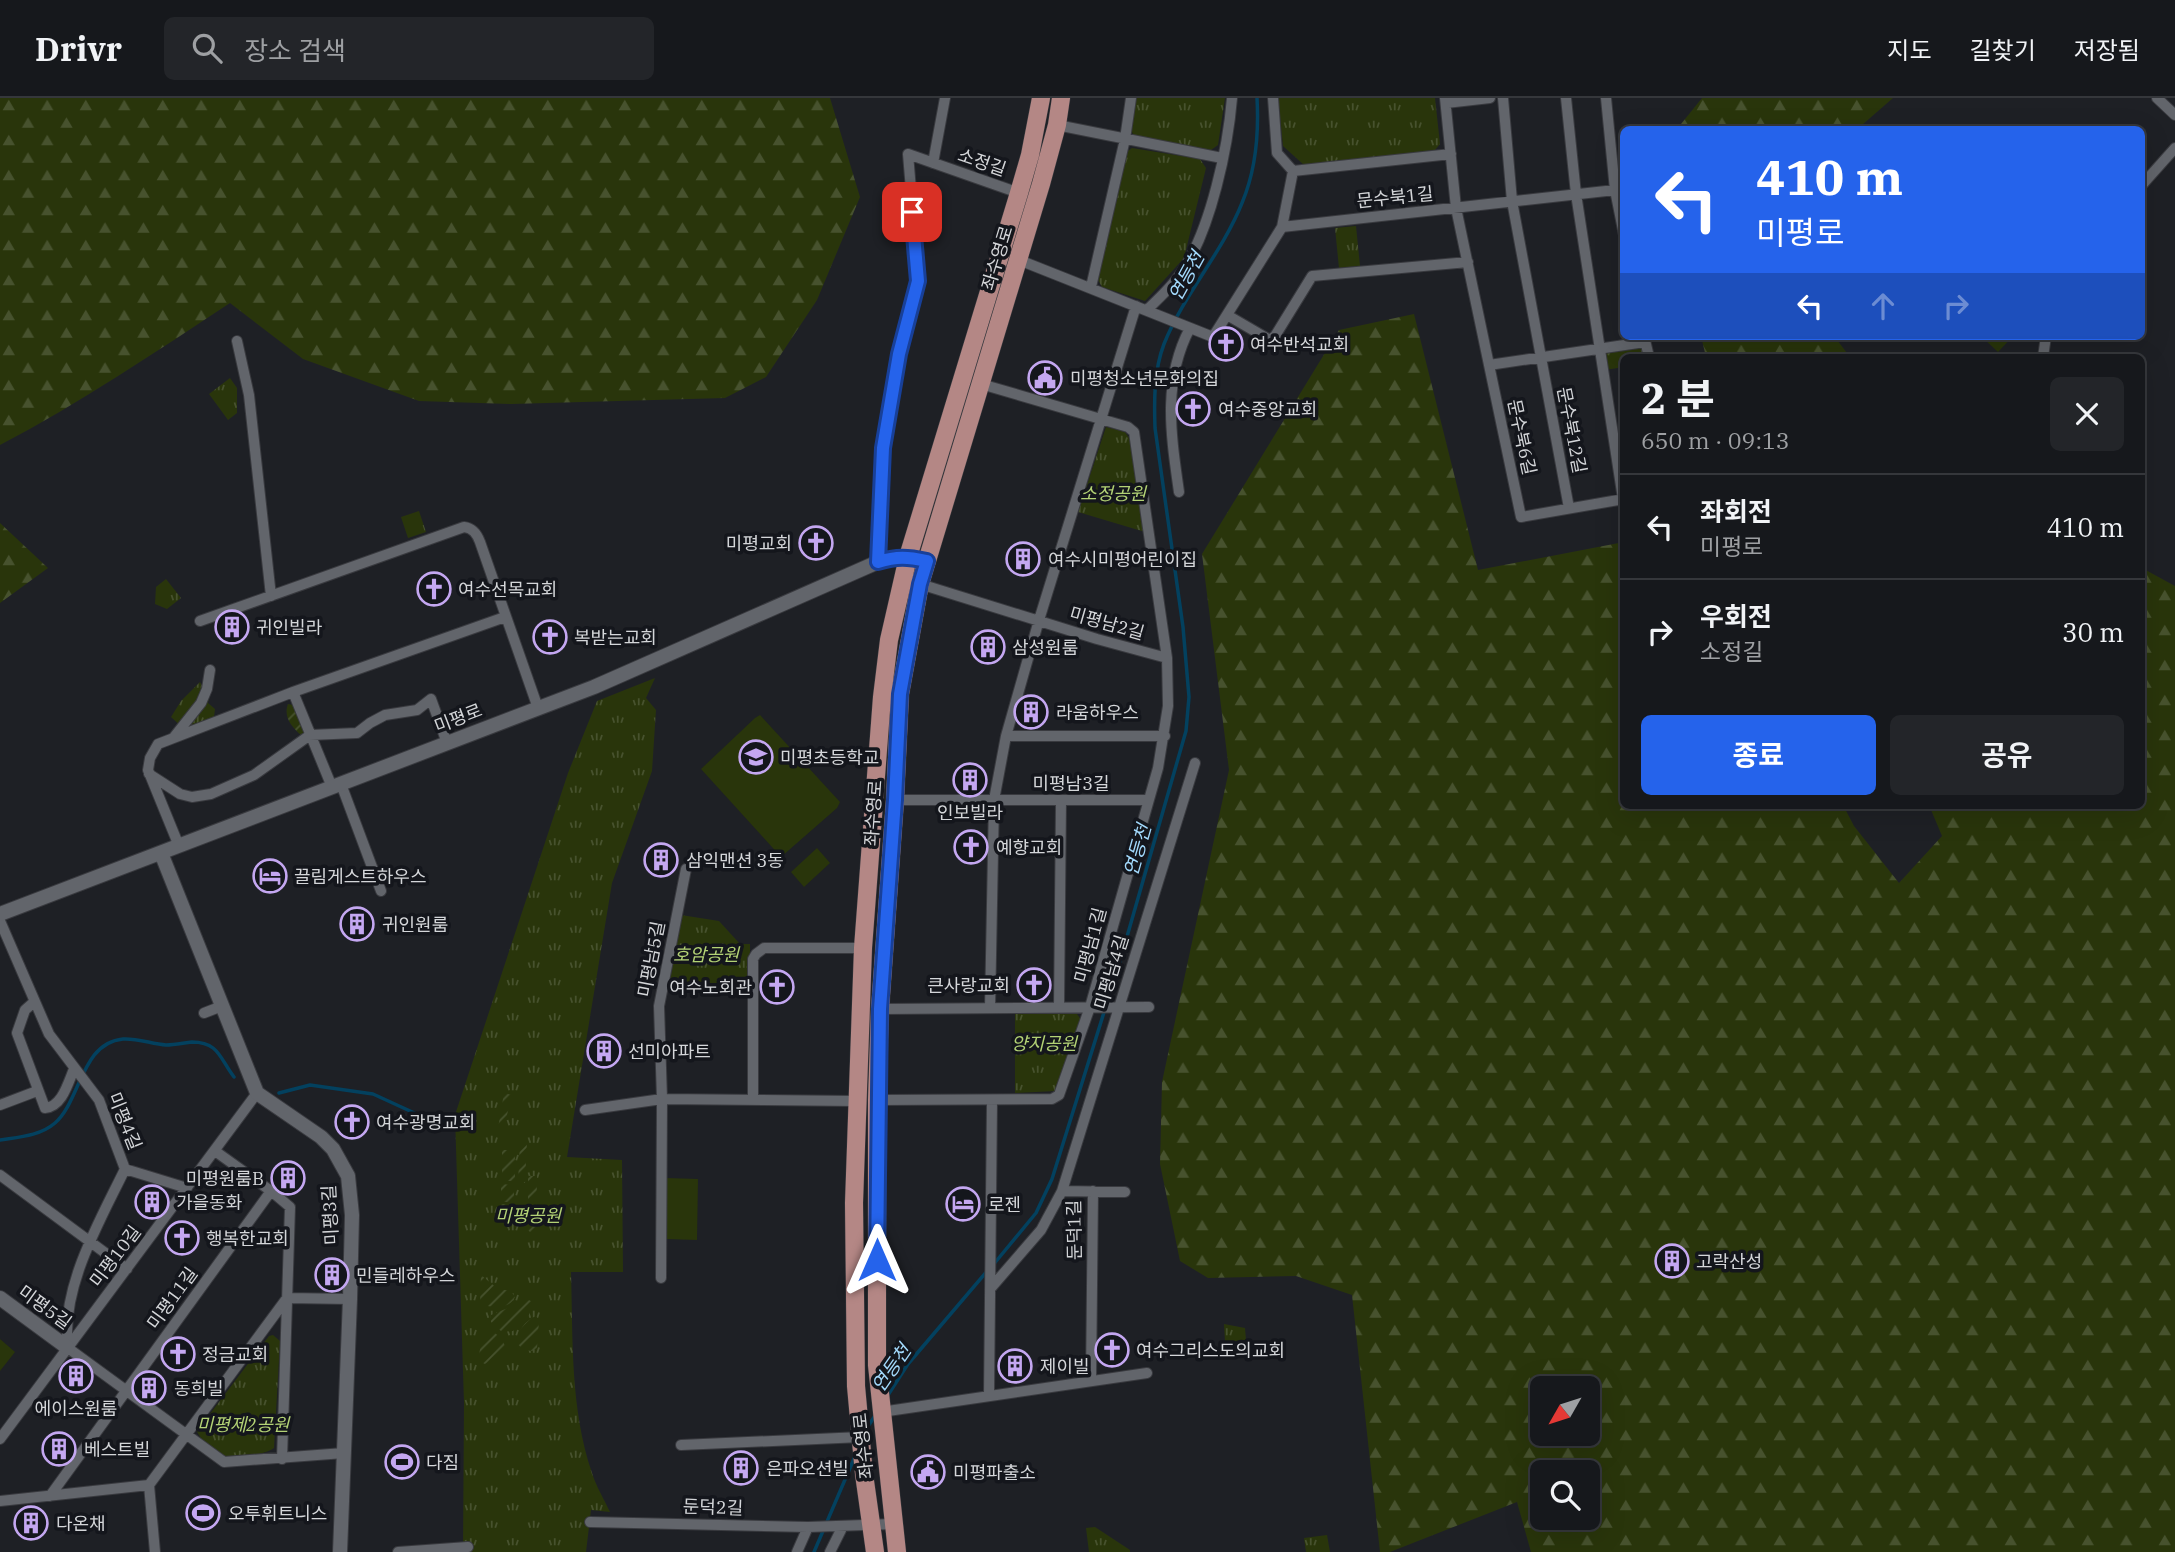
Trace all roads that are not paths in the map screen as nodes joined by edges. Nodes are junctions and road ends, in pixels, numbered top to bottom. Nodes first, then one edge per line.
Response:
1 (945, 98) edge
2 (1041, 98) edge
3 (1061, 98) edge
4 (1132, 98) edge
5 (1232, 98) edge
6 (1273, 98) edge
7 (1490, 98) edge
8 (1503, 98) edge
9 (1566, 98) edge
10 (1606, 98) edge
11 (2157, 98) edge
12 (1446, 100) edge
13 (2175, 115) edge
14 (1057, 125) junction
15 (1125, 139) junction
16 (2175, 148) edge
17 (1451, 154) junction
18 (1222, 158) junction
19 (933, 163) junction
20 (1293, 171) junction
21 (2145, 182) edge
22 (1615, 190) junction
23 (1019, 193) junction
24 (1576, 194) junction
25 (1512, 201) junction
26 (1456, 208) junction
27 (1620, 215) edge
28 (1282, 227) junction
29 (1019, 260) junction
30 (1468, 262) junction
31 (1091, 287) junction
32 (1142, 308) junction
33 (1227, 315) junction
34 (1188, 327) junction
35 (1640, 340) edge
36 (237, 341) dead end
37 (1600, 348) junction
38 (1541, 358) junction
39 (1489, 365) junction
40 (981, 384) junction
41 (1101, 419) junction
42 (1620, 474) edge
43 (1179, 492) dead end
44 (1620, 500) edge
45 (1569, 508) junction
46 (908, 556) junction
47 (927, 561) junction
48 (878, 562) junction
49 (920, 584) junction
50 (271, 596) junction
51 (505, 617) junction
52 (1039, 620) junction
53 (200, 621) dead end
54 (889, 640) junction
55 (908, 643) junction
56 (1167, 658) junction
57 (211, 670) dead end
58 (197, 676) dead end
59 (207, 689) junction
60 (293, 692) junction
61 (538, 708) junction
62 (310, 735) junction
63 (1006, 736) junction
64 (1165, 736) junction
65 (172, 739) junction
66 (447, 743) junction
67 (1195, 763) dead end
68 (149, 774) junction
69 (337, 785) junction
70 (895, 800) junction
71 (994, 800) junction
72 (1061, 800) junction
73 (1148, 800) junction
74 (179, 846) junction
75 (161, 853) junction
76 (686, 869) dead end
77 (382, 891) dead end
78 (0, 914) edge
79 (0, 921) edge
80 (863, 948) junction
81 (34, 1002) junction
82 (222, 1006) junction
83 (1090, 1007) junction
84 (1119, 1007) junction
85 (1149, 1007) dead end
86 (990, 1008) junction
87 (1059, 1008) junction
88 (880, 1009) junction
89 (204, 1013) dead end
90 (76, 1070) junction
91 (37, 1091) junction
92 (257, 1093) junction
93 (662, 1099) junction
94 (753, 1100) junction
95 (877, 1100) junction
96 (856, 1101) junction
97 (992, 1101) junction
98 (0, 1105) edge
99 (586, 1110) dead end
100 (215, 1151) junction
101 (125, 1169) junction
102 (0, 1175) edge
103 (187, 1188) junction
104 (271, 1191) junction
105 (1062, 1191) junction
106 (1093, 1191) junction
107 (1125, 1192) dead end
108 (854, 1203) junction
109 (877, 1203) junction
110 (90, 1241) junction
111 (127, 1269) junction
112 (661, 1278) dead end
113 (990, 1289) junction
114 (0, 1298) edge
115 (287, 1298) junction
116 (350, 1299) junction
117 (855, 1309) junction
118 (877, 1310) junction
119 (68, 1348) junction
120 (1147, 1373) dead end
121 (1091, 1381) junction
122 (126, 1391) junction
123 (989, 1396) junction
124 (880, 1412) junction
125 (186, 1435) junction
126 (0, 1439) edge
127 (861, 1442) junction
128 (884, 1444) junction
129 (681, 1445) dead end
130 (345, 1454) junction
131 (282, 1459) junction
132 (149, 1485) junction
133 (50, 1496) junction
134 (0, 1501) edge
135 (590, 1522) dead end
136 (893, 1524) junction
137 (870, 1525) junction
138 (843, 1526) junction
139 (808, 1527) junction
140 (468, 1547) dead end
141 (155, 1552) edge
142 (340, 1552) edge
143 (398, 1552) edge
144 (797, 1552) edge
145 (830, 1552) edge
146 (875, 1552) edge
147 (898, 1552) edge

1 - 19 street, 소정길
2 - 23 main road, 좌수영로
3 - 14 main road, 좌수영로
4 - 15 street
5 - 18 street
6 - 20 street
7 - 12 street
8 - 25 street
9 - 24 street
10 - 22 street
11 - 13 street
12 - 17 street, 문수북6길
14 - 15 street
14 - 29 main road, 좌수영로
15 - 18 street
15 - 31 street
16 - 21 street
17 - 20 street
17 - 26 street, 문수북6길
18 - 32 street
19 - 23 street, 소정길
19 - 48 street, 소정길
20 - 28 street
22 - 24 street, 문수북1길
22 - 27 street
23 - 46 main road, 좌수영로
24 - 25 street, 문수북1길
24 - 37 street
25 - 26 street, 문수북1길
25 - 38 street
26 - 28 street, 문수북1길
26 - 30 street, 문수북6길
28 - 33 street
29 - 31 street
29 - 40 main road, 좌수영로
30 - 33 street
30 - 39 street, 문수북6길
31 - 32 street
32 - 34 street
32 - 41 street
33 - 34 street
34 - 43 street
35 - 37 street
36 - 50 street
37 - 38 street
37 - 42 street
38 - 39 street
38 - 45 street, 문수북12길
39 - 45 street, 문수북6길
40 - 41 street, 미평남1길
40 - 47 main road, 좌수영로
41 - 52 street
41 - 56 street, 미평남1길
44 - 45 street, 문수북6길
46 - 47 street, 미평로
46 - 48 street, 미평로
46 - 54 main road, 좌수영로
47 - 49 main road, 좌수영로
48 - 61 street, 미평로
49 - 52 street, 미평남2길
49 - 55 main road, 좌수영로
50 - 51 street
50 - 53 street
51 - 60 street
51 - 61 street
52 - 56 street, 미평남2길
52 - 63 street
54 - 55 main road
54 - 80 main road, 좌수영로
55 - 70 main road, 좌수영로
56 - 64 street, 미평남1길
57 - 59 street
58 - 59 street
59 - 65 street
60 - 62 street
60 - 65 street
61 - 66 street, 미평로
62 - 66 street
62 - 68 street
62 - 69 street
63 - 64 street
63 - 71 street
64 - 73 street, 미평남1길
65 - 68 street
66 - 69 street, 미평로
67 - 84 street, 미평남4길
68 - 74 street
69 - 74 street, 미평로
69 - 77 street
70 - 71 street, 미평남3길
70 - 88 main road, 좌수영로
71 - 72 street, 미평남3길
71 - 86 street
72 - 73 street, 미평남3길
72 - 87 street
73 - 83 street, 미평남1길
74 - 75 street, 미평로
75 - 78 street, 미평로
75 - 82 street
76 - 93 street, 미평남5길
79 - 81 street, 미평4길
80 - 94 street
80 - 96 main road, 좌수영로
81 - 90 street, 미평4길
81 - 91 street
82 - 89 street
82 - 92 street
83 - 84 street, 미평남4길
83 - 87 street, 미평남4길
83 - 97 street, 미평남1길
84 - 85 street, 미평남4길
84 - 105 street, 미평남4길
86 - 87 street, 미평남4길
86 - 88 street, 미평남4길
88 - 95 main road, 좌수영로
90 - 91 street
90 - 101 street, 미평4길
91 - 98 street
92 - 100 street, 미평10길
92 - 116 street, 미평3길
93 - 94 street
93 - 99 street
93 - 112 street, 미평남5길
94 - 96 street
95 - 97 street, 미평남1길
95 - 109 main road, 좌수영로
96 - 108 main road, 좌수영로
97 - 113 street
100 - 103 street, 미평10길
100 - 104 street
101 - 103 street
101 - 110 street, 미평4길
102 - 110 street
103 - 111 street, 미평10길
104 - 115 street
104 - 122 street, 미평11길
105 - 106 street, 둔덕1길
105 - 113 street, 둔덕1길
106 - 107 street
106 - 121 street, 둔덕1길
108 - 109 main road
108 - 117 main road, 좌수영로
109 - 118 main road, 좌수영로
110 - 111 street
110 - 119 street, 미평4길
111 - 119 street, 미평10길
113 - 123 street
114 - 119 street, 미평5길
115 - 116 street
115 - 125 street
115 - 131 street
116 - 130 street, 미평3길
117 - 118 main road
117 - 127 main road, 좌수영로
118 - 124 main road, 좌수영로
119 - 122 street
119 - 126 street, 미평10길
120 - 121 street
121 - 123 street
122 - 125 street
122 - 133 street
123 - 124 street
124 - 128 main road, 좌수영로
125 - 131 street
125 - 132 street
127 - 128 main road
127 - 129 street
127 - 137 main road, 좌수영로
128 - 136 main road, 좌수영로
130 - 131 street
130 - 142 street, 미평3길
132 - 133 street
132 - 141 street
133 - 134 street
135 - 139 street, 둔덕2길
136 - 137 street
136 - 147 main road, 좌수영로
137 - 138 street
137 - 146 main road, 좌수영로
138 - 139 street, 둔덕2길
138 - 145 street
139 - 144 street
140 - 143 street

